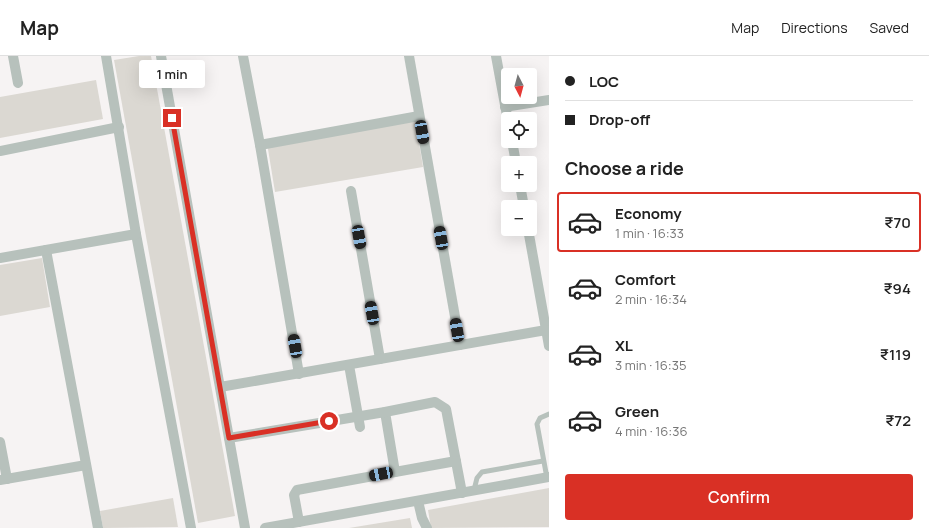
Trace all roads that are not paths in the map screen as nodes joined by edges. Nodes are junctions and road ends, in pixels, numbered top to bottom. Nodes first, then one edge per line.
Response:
1 (13, 56) edge
2 (106, 56) edge
3 (161, 56) edge
4 (243, 56) edge
5 (409, 56) edge
6 (496, 56) edge
7 (18, 83) dead end
8 (549, 100) edge
9 (506, 107) junction
10 (507, 112) edge
11 (419, 116) junction
12 (119, 127) junction
13 (260, 145) junction
14 (0, 151) edge
15 (351, 191) dead end
16 (136, 234) junction
17 (529, 236) edge
18 (46, 250) junction
19 (0, 258) edge
20 (546, 330) junction
21 (460, 345) junction
22 (549, 346) edge
23 (380, 359) junction
24 (348, 365) junction
25 (300, 374) junction
26 (220, 387) junction
27 (385, 412) junction
28 (549, 414) edge
29 (358, 416) junction
30 (360, 427) dead end
31 (229, 438) junction
32 (0, 442) edge
33 (543, 461) junction
34 (456, 462) junction
35 (86, 465) junction
36 (395, 472) junction
37 (548, 477) edge
38 (3, 480) edge
39 (474, 490) junction
40 (462, 493) junction
41 (418, 501) junction
42 (299, 522) junction
43 (421, 523) edge
44 (98, 528) edge
45 (191, 528) edge
46 (246, 528) edge
47 (265, 528) edge
48 (426, 528) edge

1 - 7 street
2 - 12 street
3 - 26 street
4 - 13 street
5 - 11 street
6 - 9 street
8 - 9 street
9 - 10 street
11 - 13 street
11 - 21 street
12 - 14 street
12 - 16 street
13 - 25 street
15 - 23 street
16 - 18 street
16 - 45 street
17 - 20 street
18 - 19 street
18 - 35 street
20 - 21 street
20 - 22 street
21 - 23 street
23 - 24 street
24 - 25 street
24 - 29 street
25 - 26 street
26 - 31 street
27 - 29 street
27 - 34 street
27 - 36 street
28 - 33 lane
29 - 30 street
29 - 31 street
31 - 46 street
32 - 38 street
33 - 37 lane
33 - 39 lane
34 - 36 street
34 - 40 street
35 - 38 street
35 - 44 street
36 - 42 street
37 - 39 street
39 - 40 street
40 - 41 street
41 - 42 street
41 - 43 street
42 - 47 street
43 - 48 street

